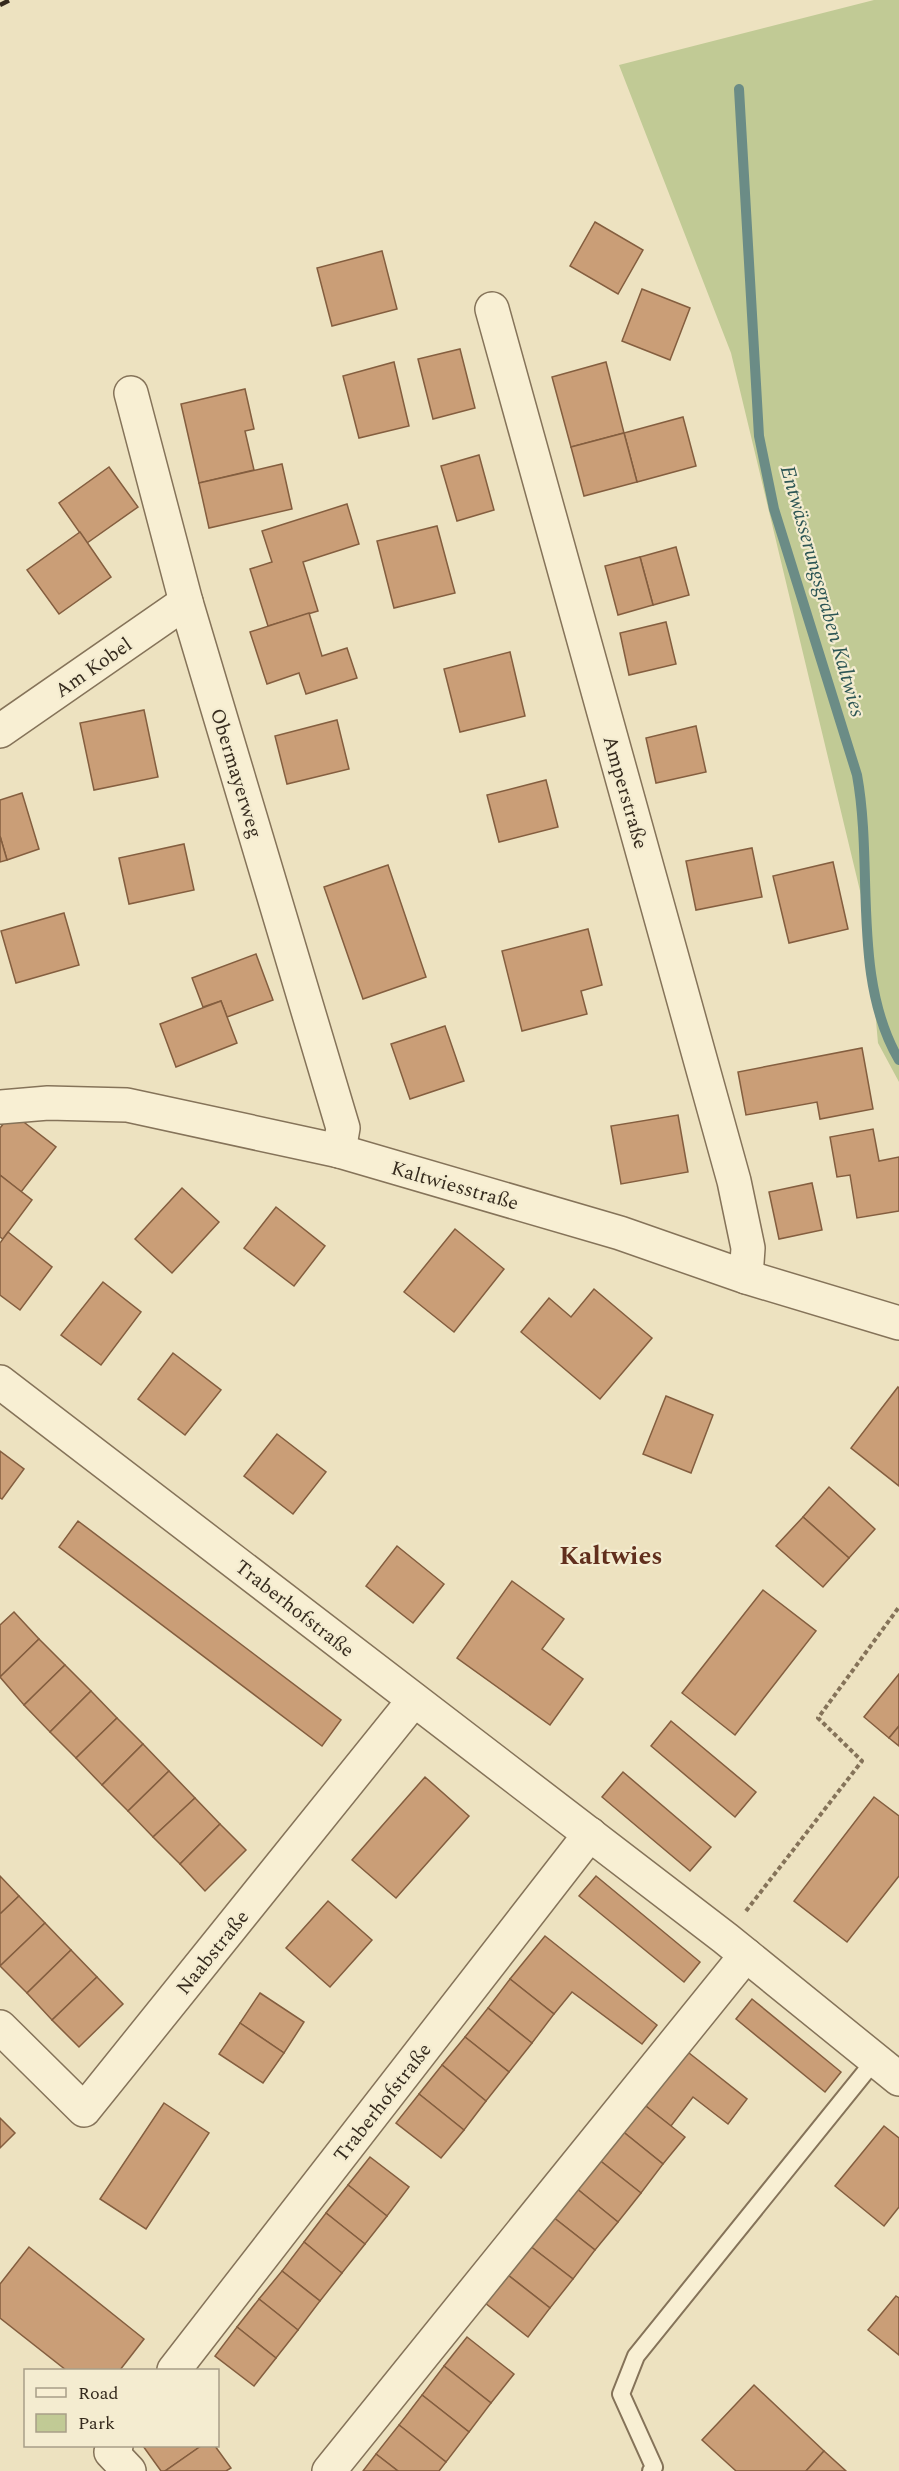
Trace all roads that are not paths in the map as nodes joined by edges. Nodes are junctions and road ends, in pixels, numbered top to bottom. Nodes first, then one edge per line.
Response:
1 (492, 309) dead end
2 (131, 393) dead end
3 (186, 602) junction
4 (0, 731) edge
5 (0, 1107) edge
6 (339, 1151) junction
7 (746, 1277) junction
8 (899, 1323) edge
9 (0, 1382) edge
10 (414, 1700) junction
11 (590, 1834) junction
12 (735, 1946) junction
13 (0, 2027) edge
14 (887, 2069) edge
15 (175, 2369) edge
16 (115, 2447) edge
17 (129, 2471) edge
18 (328, 2471) edge
19 (651, 2471) edge

1 - 7 street, Amperstraße
2 - 3 street, Obermayerweg
3 - 4 street, Am Kobel
3 - 6 street, Obermayerweg
5 - 6 street, Kaltwiesstraße
6 - 7 street, Kaltwiesstraße
7 - 8 street, Kaltwiesstraße
9 - 10 street, Traberhofstraße
10 - 11 street, Traberhofstraße
10 - 13 street, Naabstraße
11 - 12 street, Traberhofstraße
11 - 15 street, Traberhofstraße
12 - 14 street, Traberhofstraße
12 - 18 street
14 - 19 lane, Traberhofstraße
16 - 17 street

